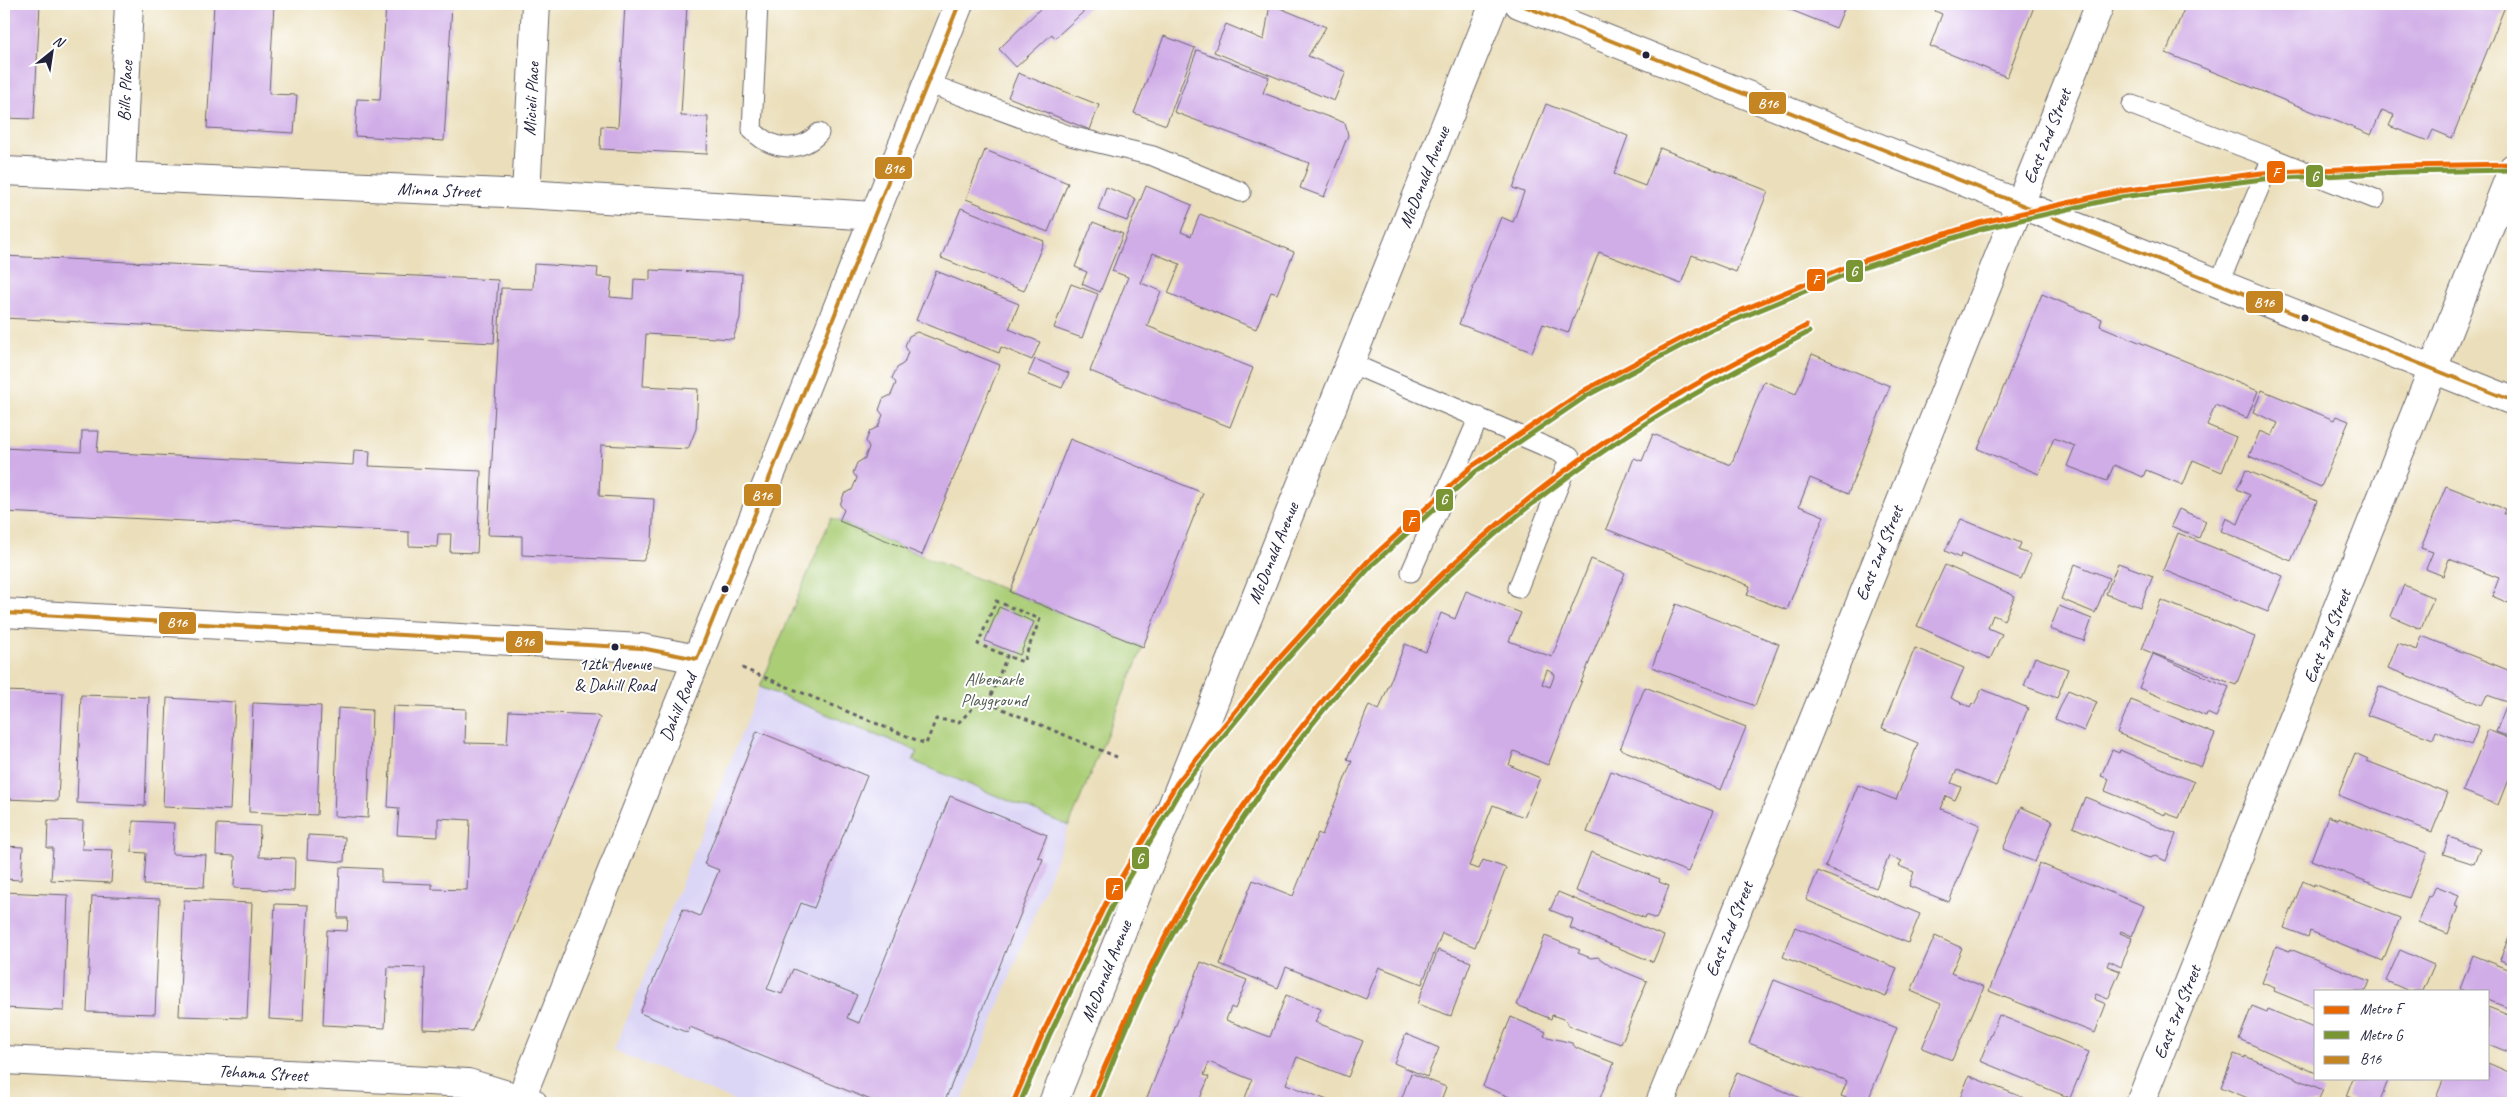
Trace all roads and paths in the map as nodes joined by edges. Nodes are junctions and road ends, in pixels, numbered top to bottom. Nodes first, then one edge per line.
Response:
1 (129, 4) edge
2 (536, 4) edge
3 (758, 4) edge
4 (959, 4) edge
5 (1494, 4) edge
6 (1520, 4) edge
7 (2100, 4) edge
8 (927, 84) junction
9 (2132, 105) dead end
10 (819, 134) dead end
11 (2272, 158) junction
12 (2513, 170) edge
13 (4, 171) edge
14 (121, 177) junction
15 (1241, 192) dead end
16 (526, 194) junction
17 (2375, 199) dead end
18 (2020, 203) junction
19 (874, 216) junction
20 (2219, 282) junction
21 (1350, 363) junction
22 (2433, 369) junction
23 (2513, 401) edge
24 (1478, 417) junction
25 (1411, 572) dead end
26 (1518, 588) dead end
27 (4, 613) edge
28 (1007, 656) junction
29 (697, 659) junction
30 (742, 668) dead end
31 (988, 703) junction
32 (1117, 757) dead end
33 (4, 1060) edge
34 (524, 1102) edge
35 (1053, 1103) edge
36 (1660, 1103) edge
37 (2140, 1103) edge

1 - 14 street, Bills Place
2 - 16 street, Micieli Place
3 - 10 lane
4 - 8 street, Dahill Road
5 - 21 street, McDonald Avenue
6 - 18 street
7 - 18 street, East 2nd Street
8 - 15 lane
8 - 19 street, Dahill Road
9 - 11 lane
11 - 17 lane
11 - 20 lane
12 - 22 street, East 3rd Street
13 - 14 street, Minna Street
14 - 16 street, Minna Street
16 - 19 street, Minna Street
18 - 20 street
18 - 36 street, East 2nd Street
19 - 29 street, Dahill Road
20 - 22 street
21 - 24 lane
21 - 35 street, McDonald Avenue
22 - 23 street
22 - 37 street, East 3rd Street
24 - 25 lane
24 - 26 lane
27 - 29 street
28 - 28 path
28 - 31 path
29 - 34 street, Dahill Road
30 - 31 path
31 - 32 path
33 - 34 street, Tehama Street

